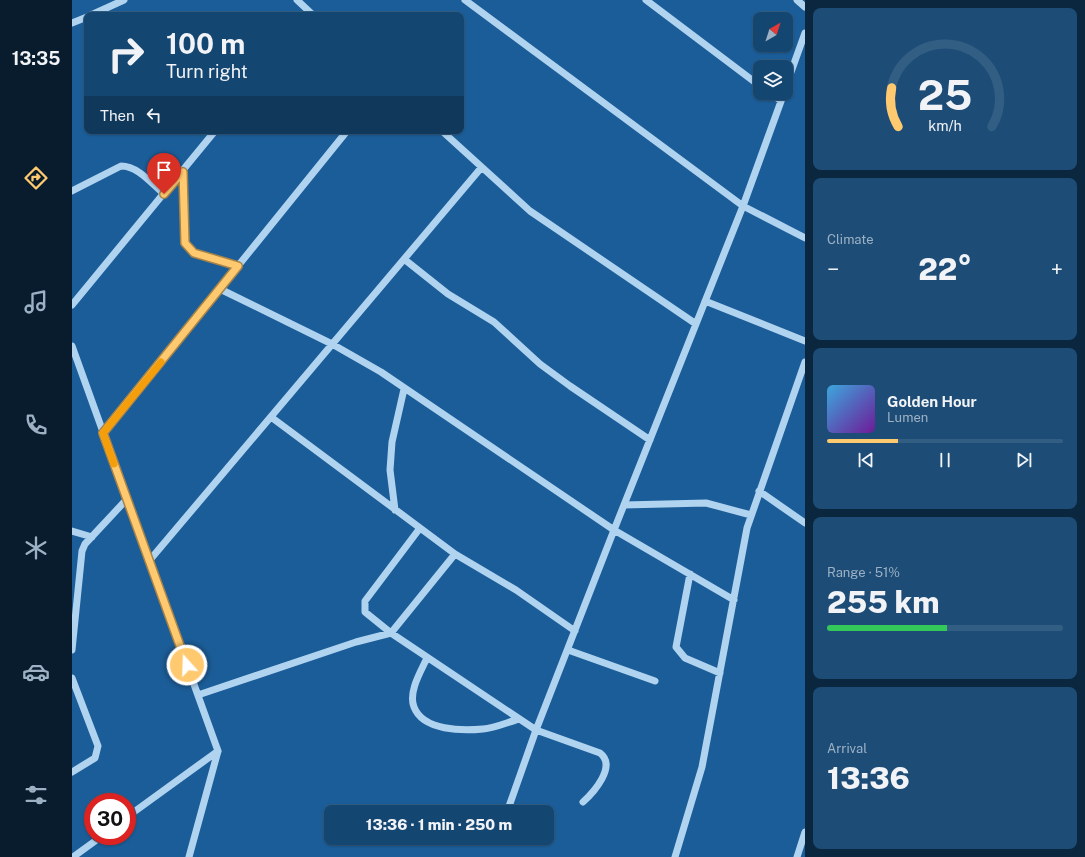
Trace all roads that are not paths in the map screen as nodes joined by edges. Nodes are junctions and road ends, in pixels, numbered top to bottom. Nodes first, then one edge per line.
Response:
1 (124, 0) edge
2 (297, 0) edge
3 (465, 0) edge
4 (646, 0) edge
5 (797, 0) edge
6 (805, 7) edge
7 (98, 12) edge
8 (308, 12) edge
9 (84, 18) edge
10 (72, 23) edge
11 (805, 33) edge
12 (793, 66) edge
13 (753, 81) edge
14 (781, 101) edge
15 (213, 134) edge
16 (345, 134) edge
17 (445, 134) edge
18 (481, 168) junction
19 (183, 172) junction
20 (72, 191) edge
21 (164, 194) junction
22 (743, 206) junction
23 (805, 238) edge
24 (404, 259) junction
25 (238, 266) junction
26 (220, 289) junction
27 (705, 301) junction
28 (72, 305) edge
29 (696, 324) junction
30 (805, 341) edge
31 (332, 344) junction
32 (72, 346) edge
33 (79, 363) junction
34 (804, 367) edge
35 (72, 368) edge
36 (404, 389) junction
37 (271, 417) junction
38 (103, 433) junction
39 (650, 440) junction
40 (759, 491) junction
41 (127, 499) junction
42 (624, 505) junction
43 (395, 510) junction
44 (751, 515) junction
45 (805, 523) edge
46 (420, 528) junction
47 (614, 530) junction
48 (72, 531) edge
49 (92, 537) junction
50 (455, 554) junction
51 (149, 561) junction
52 (690, 574) junction
53 (734, 600) junction
54 (575, 631) junction
55 (391, 633) junction
56 (72, 650) edge
57 (568, 650) junction
58 (427, 658) junction
59 (720, 673) junction
60 (72, 678) edge
61 (655, 681) dead end
62 (198, 695) junction
63 (519, 718) junction
64 (536, 730) junction
65 (218, 751) junction
66 (72, 772) edge
67 (584, 802) dead end
68 (509, 805) edge
69 (136, 811) edge
70 (805, 832) edge
71 (90, 845) edge
72 (73, 857) edge
73 (189, 857) edge
74 (676, 857) edge
75 (797, 857) edge

1 - 7 street
2 - 8 street
3 - 22 street
4 - 13 street
5 - 6 street
9 - 10 street
11 - 12 street
14 - 22 street
15 - 19 street
16 - 25 street
17 - 18 street
18 - 24 street
18 - 29 street
19 - 21 street
19 - 25 street
20 - 21 street
21 - 28 street
22 - 23 street
22 - 27 street
24 - 31 street
24 - 39 street
25 - 26 street
26 - 31 street
26 - 38 street
27 - 29 street
27 - 30 street
29 - 39 street
31 - 36 street
31 - 37 street
32 - 33 street
33 - 35 street
33 - 38 street
34 - 40 street
36 - 43 street
36 - 47 street
37 - 43 street
37 - 51 street
38 - 41 street
39 - 42 street
40 - 44 street
40 - 45 street
41 - 49 street
41 - 51 street
42 - 44 street
42 - 47 street
43 - 46 street
44 - 53 street
46 - 50 street
46 - 55 street
47 - 52 street
47 - 54 street
48 - 49 street
49 - 56 street
50 - 54 street
50 - 55 street
51 - 62 street
52 - 53 street
52 - 59 street
53 - 59 street
54 - 57 street
55 - 58 street
55 - 62 street
57 - 61 street
57 - 64 street
58 - 63 street
58 - 63 street
59 - 74 street
60 - 66 street
62 - 65 street
63 - 64 street
64 - 67 street
64 - 68 street
65 - 69 street
65 - 73 street
70 - 75 street
71 - 72 street

